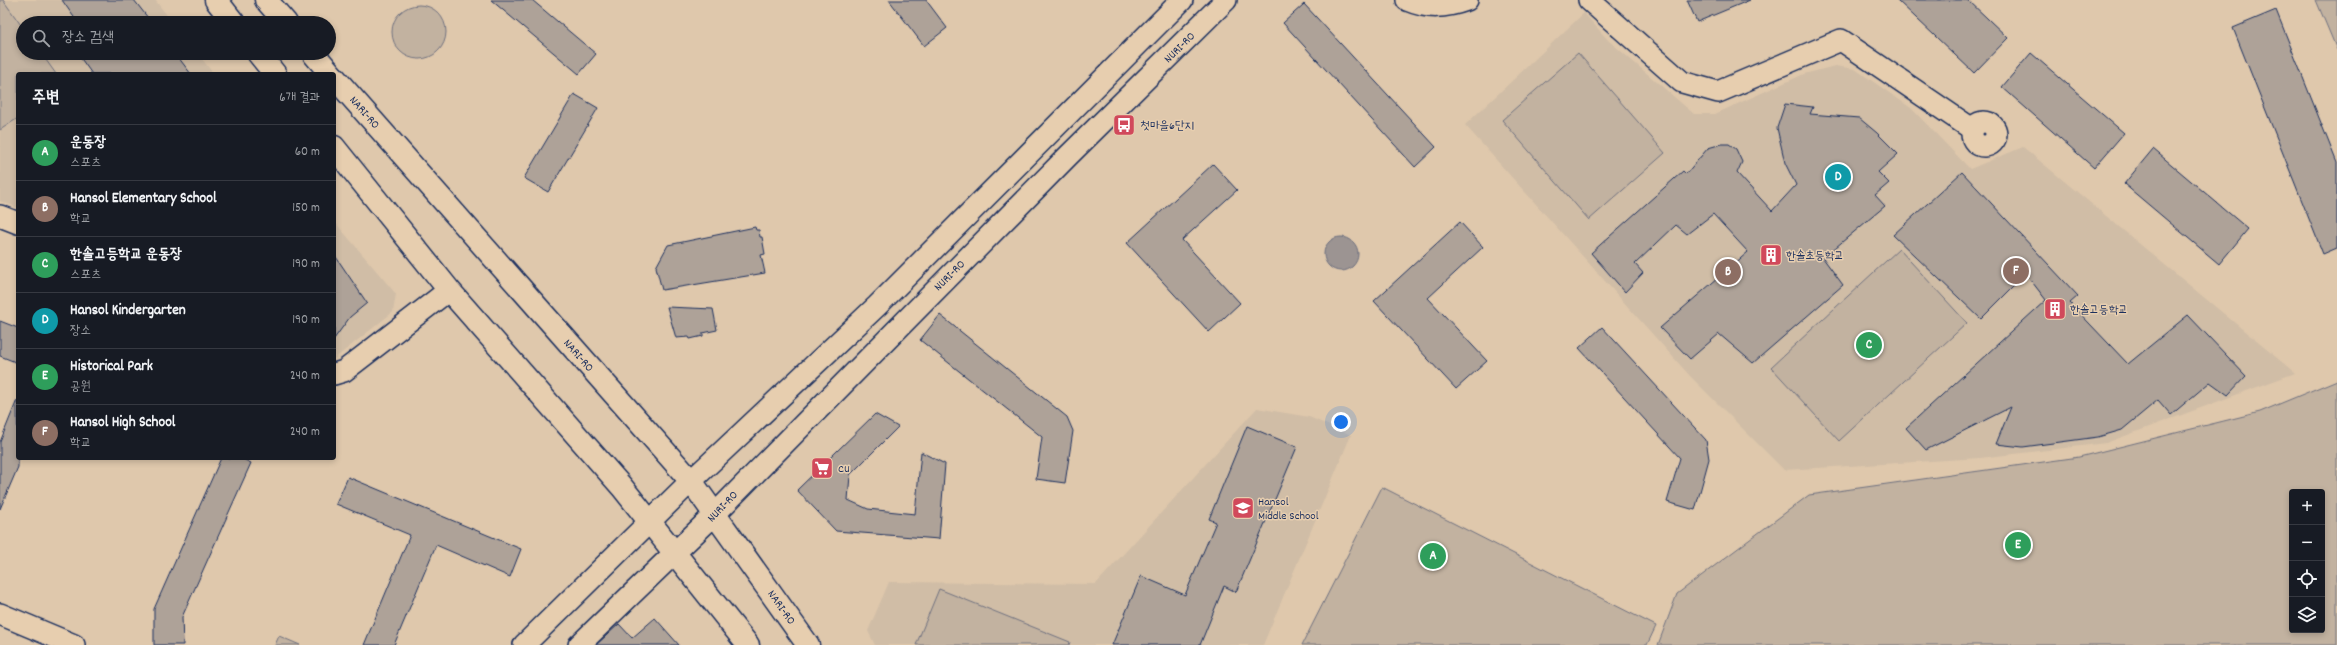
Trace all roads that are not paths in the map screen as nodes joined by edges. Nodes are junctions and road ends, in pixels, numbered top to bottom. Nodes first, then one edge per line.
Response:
1 (216, 0) edge
2 (266, 0) edge
3 (1182, 0) edge
4 (1226, 0) edge
5 (1407, 0) edge
6 (1467, 0) edge
7 (1589, 0) edge
8 (229, 16) edge
9 (280, 16) edge
10 (264, 60) edge
11 (319, 60) edge
12 (273, 72) edge
13 (329, 72) edge
14 (336, 79) edge
15 (1972, 129) dead end
16 (336, 149) edge
17 (0, 216) edge
18 (16, 222) edge
19 (449, 290) junction
20 (336, 373) edge
21 (691, 481) junction
22 (716, 514) junction
23 (651, 522) junction
24 (675, 553) junction
25 (0, 614) edge
26 (545, 624) junction
27 (74, 645) edge
28 (524, 645) edge
29 (540, 645) edge
30 (579, 645) edge
31 (748, 645) edge
32 (808, 645) edge

1 - 8 main road
2 - 9 main road
3 - 21 street
4 - 22 street, NURI-RO
5 - 6 street
7 - 15 street
10 - 12 main road
11 - 13 main road
14 - 21 main road, NARI-RO
16 - 19 main road
17 - 18 street
19 - 20 street
19 - 23 main road
21 - 22 main road, NARI-RO
21 - 23 street
22 - 24 street, NURI-RO
22 - 32 main road, NARI-RO
23 - 24 main road
23 - 26 street
24 - 30 street, NURI-RO
24 - 31 main road
25 - 27 street
26 - 28 street
26 - 29 street

